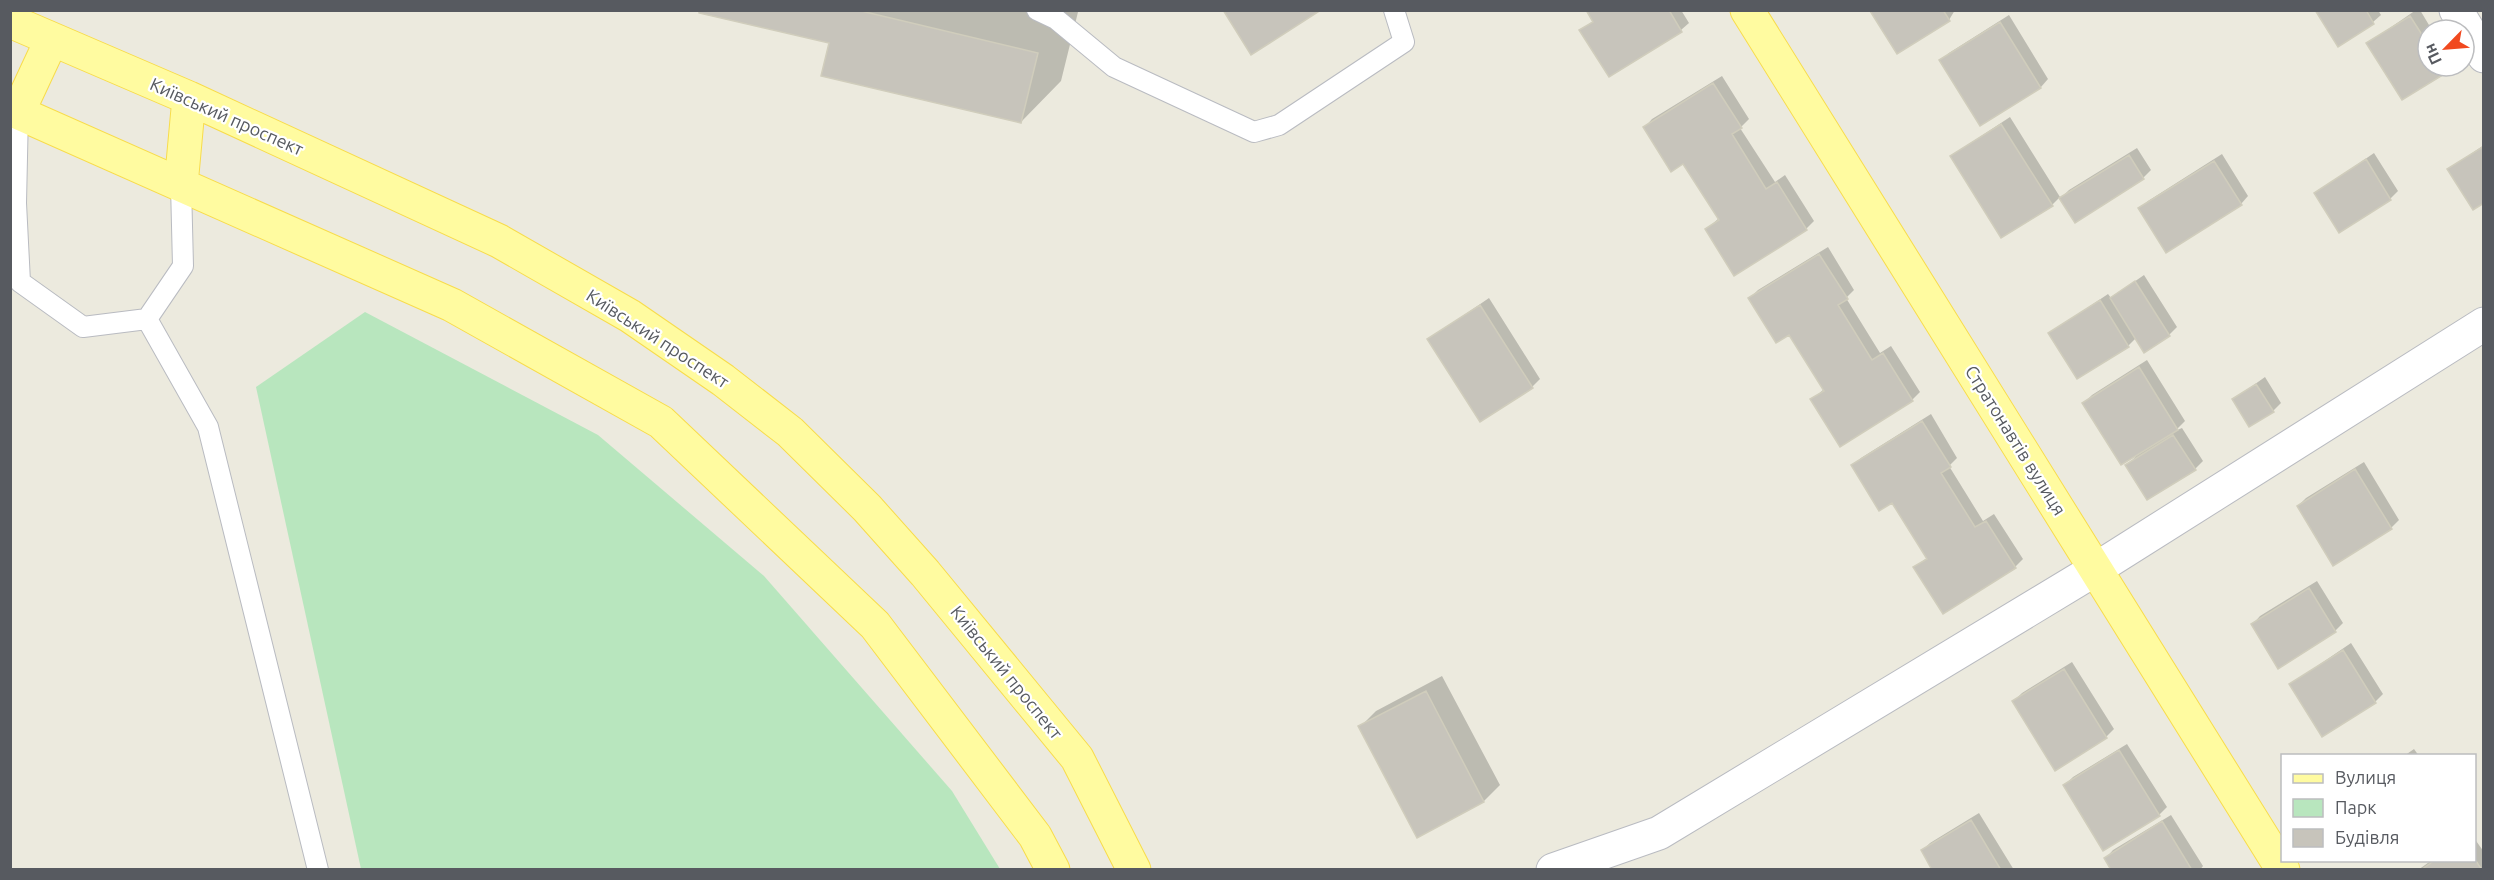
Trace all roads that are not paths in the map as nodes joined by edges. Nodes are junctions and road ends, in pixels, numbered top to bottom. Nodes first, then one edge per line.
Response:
1 (1037, 10) edge
2 (1394, 10) edge
3 (1747, 10) edge
4 (2456, 10) edge
5 (10, 21) edge
6 (52, 39) junction
7 (2484, 56) edge
8 (189, 98) junction
9 (14, 111) edge
10 (181, 185) junction
11 (147, 319) junction
12 (2484, 324) edge
13 (2096, 568) junction
14 (318, 870) edge
15 (1053, 870) edge
16 (1134, 870) edge
17 (1553, 870) edge
18 (2283, 870) edge

1 - 2 lane
3 - 13 main road, Стратонавтів вулиця
4 - 7 street
5 - 6 main road, Київський проспект
6 - 8 main road, Київський проспект
6 - 9 main road
8 - 10 main road
8 - 16 main road, Київський проспект
9 - 10 main road
9 - 11 lane
10 - 11 lane
10 - 15 main road
11 - 14 lane
12 - 13 street
13 - 17 street
13 - 18 main road, Стратонавтів вулиця

